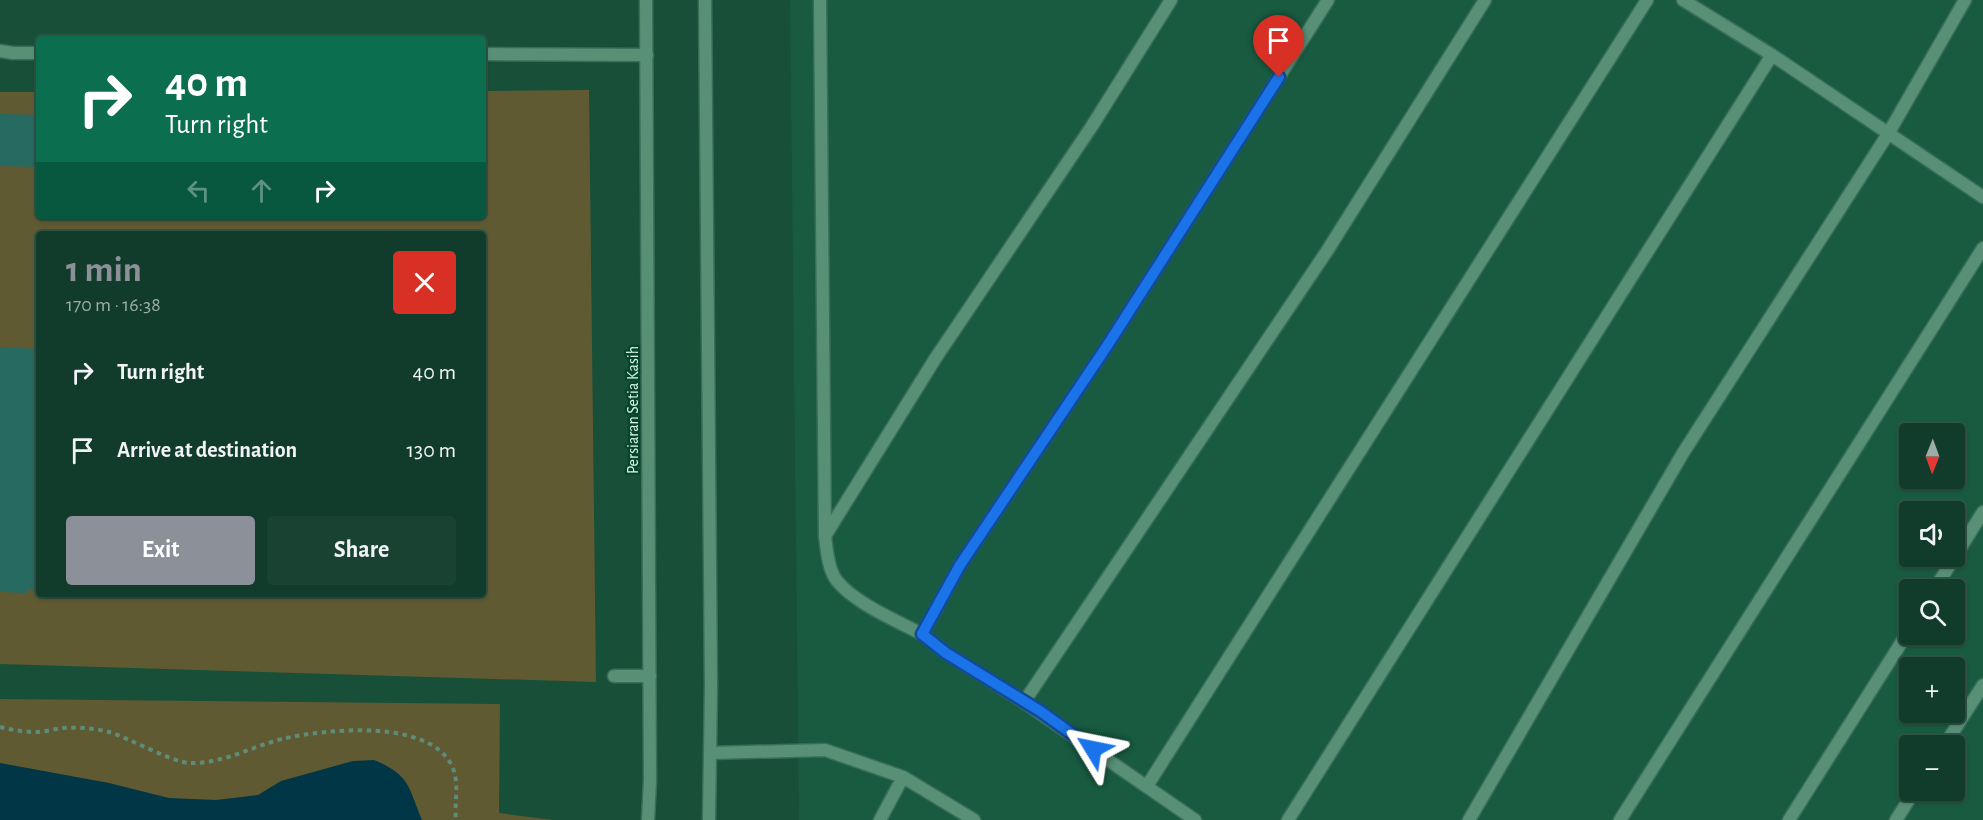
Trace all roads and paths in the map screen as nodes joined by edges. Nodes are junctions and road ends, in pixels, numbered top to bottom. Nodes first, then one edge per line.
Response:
1 (646, 0) edge
2 (705, 0) edge
3 (820, 0) edge
4 (1171, 0) edge
5 (1328, 0) edge
6 (1485, 0) edge
7 (1647, 0) edge
8 (1683, 0) edge
9 (1965, 0) edge
10 (0, 51) edge
11 (36, 54) edge
12 (486, 54) edge
13 (647, 55) junction
14 (1772, 55) junction
15 (1888, 134) junction
16 (1983, 197) edge
17 (1983, 248) edge
18 (1983, 512) edge
19 (825, 536) junction
20 (1941, 579) edge
21 (922, 634) junction
22 (1899, 645) edge
23 (614, 676) dead end
24 (650, 676) junction
25 (1983, 685) edge
26 (1024, 702) junction
27 (0, 728) edge
28 (1951, 735) edge
29 (710, 753) junction
30 (903, 777) junction
31 (1147, 786) junction
32 (1908, 801) edge
33 (456, 820) edge
34 (648, 820) edge
35 (709, 820) edge
36 (880, 820) edge
37 (974, 820) edge
38 (1195, 820) edge
39 (1288, 820) edge
40 (1469, 820) edge
41 (1620, 820) edge
42 (1789, 820) edge
43 (1896, 820) edge

1 - 13 street, Persiaran Setia Kasih
2 - 29 street
3 - 19 street
4 - 19 street
5 - 21 street
6 - 26 street
7 - 31 street
8 - 14 street
9 - 15 street
10 - 11 street
12 - 13 street
13 - 24 street, Persiaran Setia Kasih
14 - 15 street
14 - 39 street
15 - 16 street
15 - 40 street
17 - 41 street
18 - 20 street
19 - 21 street
21 - 26 street
22 - 42 street
23 - 24 street
24 - 34 street, Persiaran Setia Kasih
25 - 28 street
26 - 31 street
27 - 33 path
29 - 30 street
29 - 35 street
30 - 36 street
30 - 37 street
31 - 38 street
32 - 43 street

